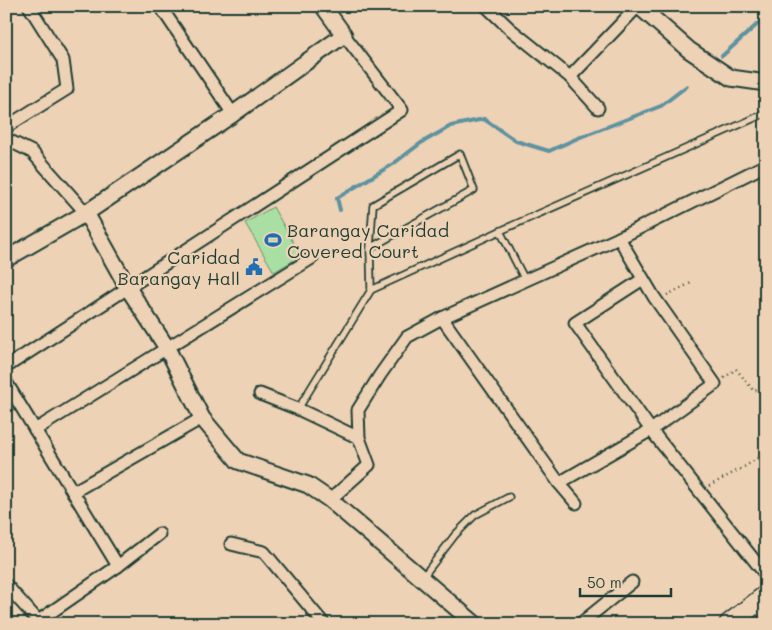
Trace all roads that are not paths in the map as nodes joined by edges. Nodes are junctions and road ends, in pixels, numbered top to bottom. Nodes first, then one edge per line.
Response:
1 (29, 6) edge
2 (160, 6) edge
3 (323, 6) edge
4 (486, 6) edge
5 (638, 6) edge
6 (344, 35) junction
7 (570, 77) junction
8 (766, 83) edge
9 (598, 108) dead end
10 (766, 113) edge
11 (233, 114) junction
12 (6, 127) edge
13 (6, 140) edge
14 (766, 165) edge
15 (86, 213) junction
16 (500, 231) junction
17 (618, 238) junction
18 (370, 248) junction
19 (312, 258) dead end
20 (6, 259) edge
21 (644, 279) junction
22 (525, 280) junction
23 (128, 288) junction
24 (371, 290) junction
25 (442, 318) junction
26 (166, 348) junction
27 (6, 366) edge
28 (6, 382) edge
29 (260, 394) dead end
30 (298, 410) junction
31 (202, 418) junction
32 (34, 430) junction
33 (651, 430) junction
34 (359, 438) junction
35 (560, 483) junction
36 (73, 492) junction
37 (508, 497) dead end
38 (330, 500) junction
39 (576, 503) dead end
40 (159, 534) dead end
41 (231, 544) dead end
42 (118, 566) junction
43 (766, 575) edge
44 (422, 578) junction
45 (632, 582) dead end
46 (6, 585) edge
47 (760, 600) edge
48 (766, 621) edge
49 (38, 623) edge
50 (324, 624) edge
51 (475, 624) edge
52 (580, 624) edge
53 (729, 624) edge

1 - 12 street
2 - 11 street
3 - 6 street
4 - 7 street
5 - 7 street
5 - 8 street
6 - 11 street
6 - 23 street
7 - 9 street
10 - 16 lane
11 - 15 street
13 - 15 street
14 - 17 street
15 - 20 street
15 - 23 street
16 - 22 lane
16 - 24 lane
17 - 21 street
17 - 22 street
18 - 18 lane
18 - 24 lane
19 - 26 street
21 - 33 street
21 - 33 street
22 - 25 street
23 - 26 street
23 - 27 street
24 - 30 lane
25 - 34 street
25 - 35 street
26 - 31 street
26 - 32 street
28 - 32 street
29 - 30 street
30 - 34 street
31 - 36 street
31 - 38 street
32 - 36 street
33 - 35 street
33 - 43 street
34 - 38 street
35 - 39 street
36 - 42 street
37 - 44 lane
38 - 44 street
40 - 42 street
41 - 50 street
42 - 49 street
44 - 51 street
45 - 52 street
46 - 49 street
47 - 48 lane
47 - 53 main road

